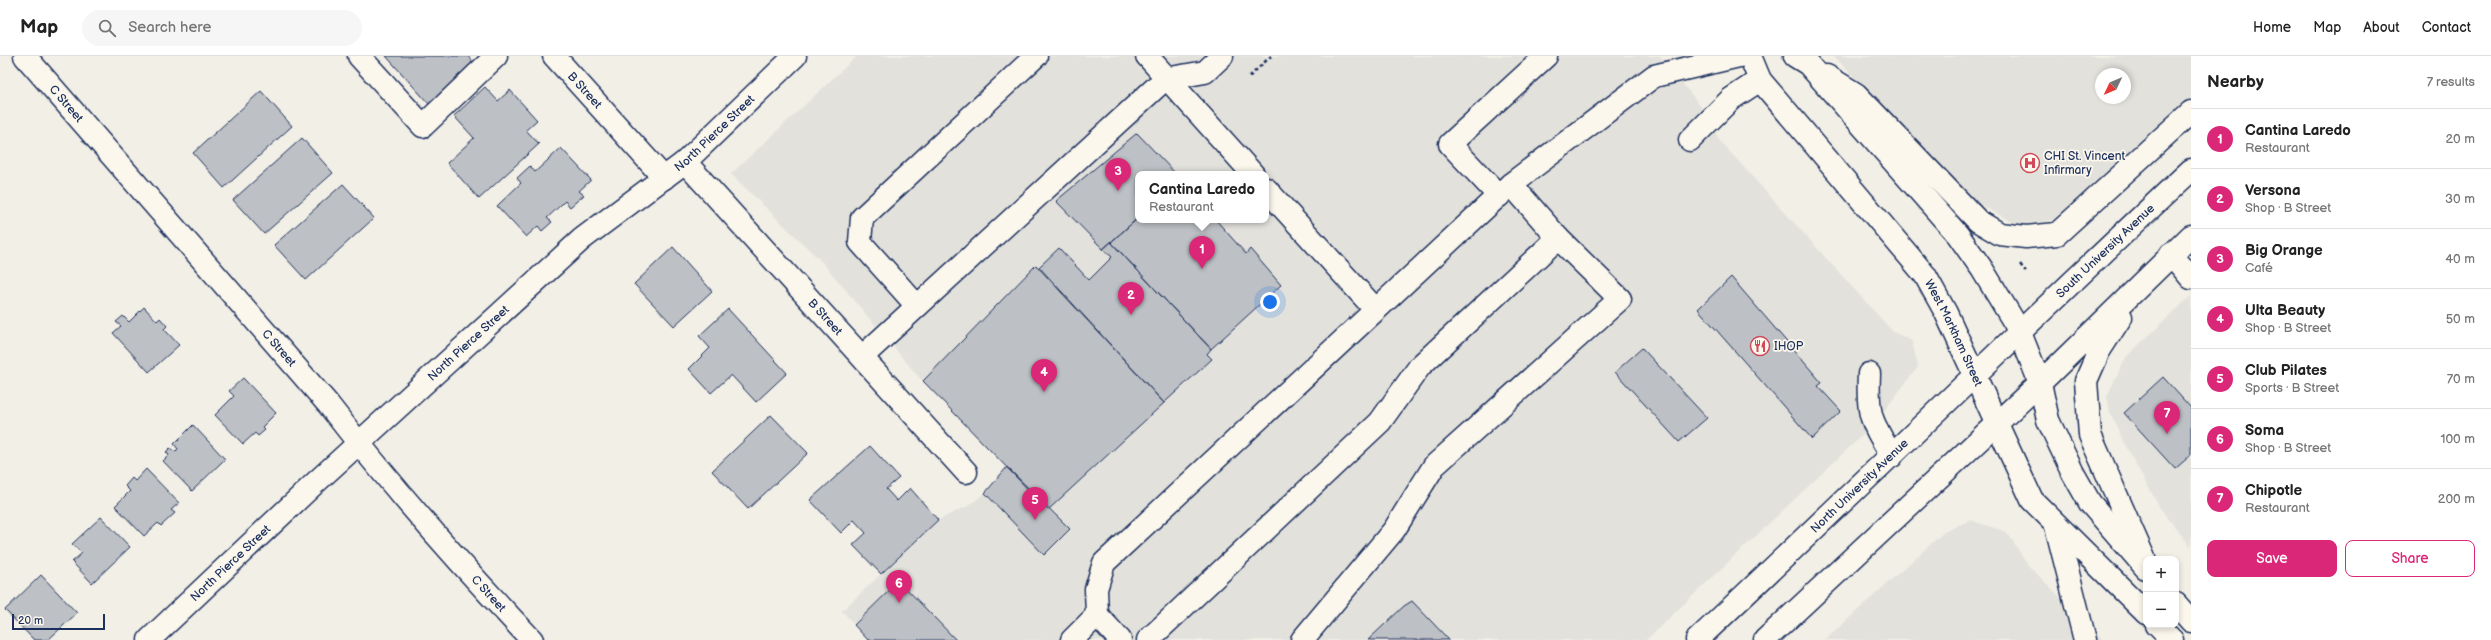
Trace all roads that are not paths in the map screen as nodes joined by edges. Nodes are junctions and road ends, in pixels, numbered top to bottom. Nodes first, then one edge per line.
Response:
1 (25, 56) edge
2 (359, 56) edge
3 (496, 56) edge
4 (554, 56) edge
5 (795, 56) edge
6 (1036, 56) edge
7 (1147, 56) edge
8 (1222, 56) edge
9 (1546, 56) edge
10 (1662, 56) edge
11 (1739, 56) edge
12 (1750, 56) edge
13 (1801, 60) edge
14 (1654, 76) junction
15 (1165, 78) junction
16 (1760, 80) junction
17 (2191, 112) edge
18 (1690, 140) dead end
19 (685, 162) junction
20 (2191, 170) edge
21 (1249, 171) edge
22 (664, 178) junction
23 (1505, 190) junction
24 (1269, 192) edge
25 (2191, 236) edge
26 (1558, 238) junction
27 (2171, 254) junction
28 (2150, 275) junction
29 (2191, 278) edge
30 (917, 306) junction
31 (1375, 309) junction
32 (2019, 330) junction
33 (863, 356) junction
34 (1869, 374) dead end
35 (1975, 375) junction
36 (2040, 383) junction
37 (1997, 423) junction
38 (359, 444) junction
39 (1892, 456) junction
40 (966, 472) dead end
41 (2056, 526) junction
42 (2144, 556) edge
43 (2143, 565) edge
44 (2179, 607) edge
45 (2143, 610) edge
46 (1097, 615) junction
47 (2191, 621) edge
48 (2160, 628) edge
49 (149, 640) edge
50 (532, 640) edge
51 (1072, 640) edge
52 (1120, 640) edge
53 (1148, 640) edge
54 (1302, 640) edge
55 (1697, 640) edge
56 (1765, 640) edge
57 (2085, 640) edge
58 (2172, 640) edge

1 - 38 main road, C Street
2 - 3 main road
4 - 22 main road, B Street
5 - 19 main road, North Pierce Street
6 - 30 main road
7 - 15 main road
8 - 15 main road
9 - 23 main road
10 - 14 main road
11 - 14 main road
12 - 16 main road, West Markham Street
13 - 17 main road
13 - 32 main road
14 - 23 main road
15 - 21 main road
15 - 30 main road
16 - 18 main road
16 - 35 main road, West Markham Street
19 - 22 main road, North Pierce Street
19 - 33 main road, B Street
20 - 32 main road, South University Avenue
22 - 38 main road, North Pierce Street
23 - 26 main road
23 - 31 main road
24 - 31 main road
25 - 27 main road
26 - 53 main road
26 - 54 main road
27 - 28 main road
27 - 29 main road
28 - 36 main road
28 - 42 main road
30 - 33 main road
31 - 46 main road
32 - 35 main road, North University Avenue
32 - 36 main road
33 - 40 main road, B Street
34 - 39 main road
35 - 37 main road, West Markham Street
35 - 39 main road, North University Avenue
36 - 37 main road
36 - 43 main road
37 - 41 main road, West Markham Street
37 - 56 main road
38 - 49 main road, North Pierce Street
38 - 50 main road, C Street
39 - 55 main road, North University Avenue
41 - 45 main road, West Markham Street
41 - 57 main road
44 - 47 main road
46 - 51 main road
46 - 52 main road
48 - 58 main road

